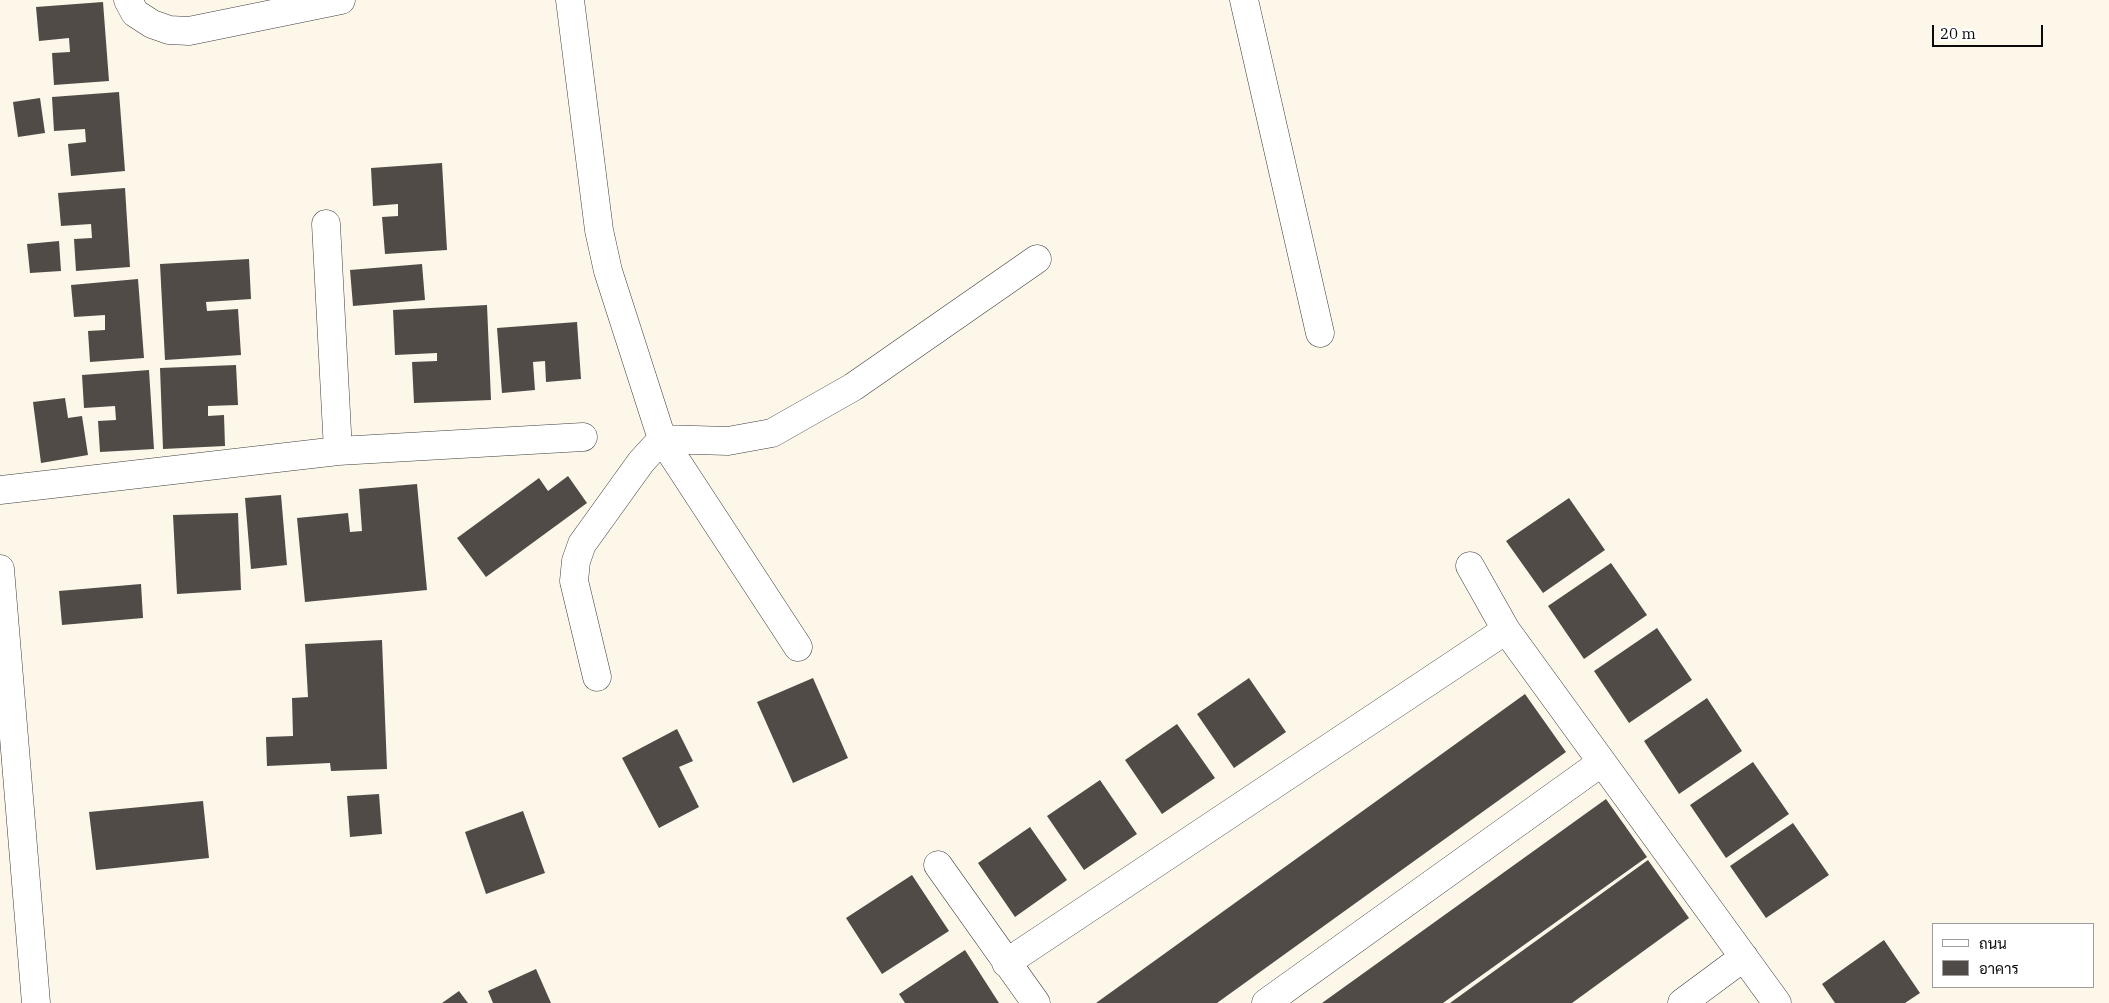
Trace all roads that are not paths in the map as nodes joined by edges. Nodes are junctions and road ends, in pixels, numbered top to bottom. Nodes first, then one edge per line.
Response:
1 (128, 0) edge
2 (341, 0) edge
3 (570, 0) edge
4 (1244, 0) edge
5 (326, 224) dead end
6 (1037, 259) dead end
7 (1320, 333) dead end
8 (583, 437) dead end
9 (662, 439) junction
10 (338, 452) junction
11 (0, 490) edge
12 (1470, 566) dead end
13 (0, 569) edge
14 (1506, 630) junction
15 (798, 647) dead end
16 (597, 677) dead end
17 (6, 716) edge
18 (1602, 762) junction
19 (938, 865) dead end
20 (1744, 956) junction
21 (1006, 963) junction
22 (36, 1003) edge
23 (1036, 1003) edge
24 (1266, 1003) edge
25 (1682, 1003) edge
26 (1777, 1003) edge

1 - 2 street
3 - 9 street
4 - 7 street
5 - 10 street
6 - 9 street
8 - 10 street
9 - 15 street
9 - 16 street
10 - 11 street
12 - 14 street
13 - 17 street
14 - 18 street
14 - 21 street
17 - 22 street
18 - 20 street
18 - 24 street
19 - 21 street
20 - 25 street
20 - 26 street
21 - 23 street

